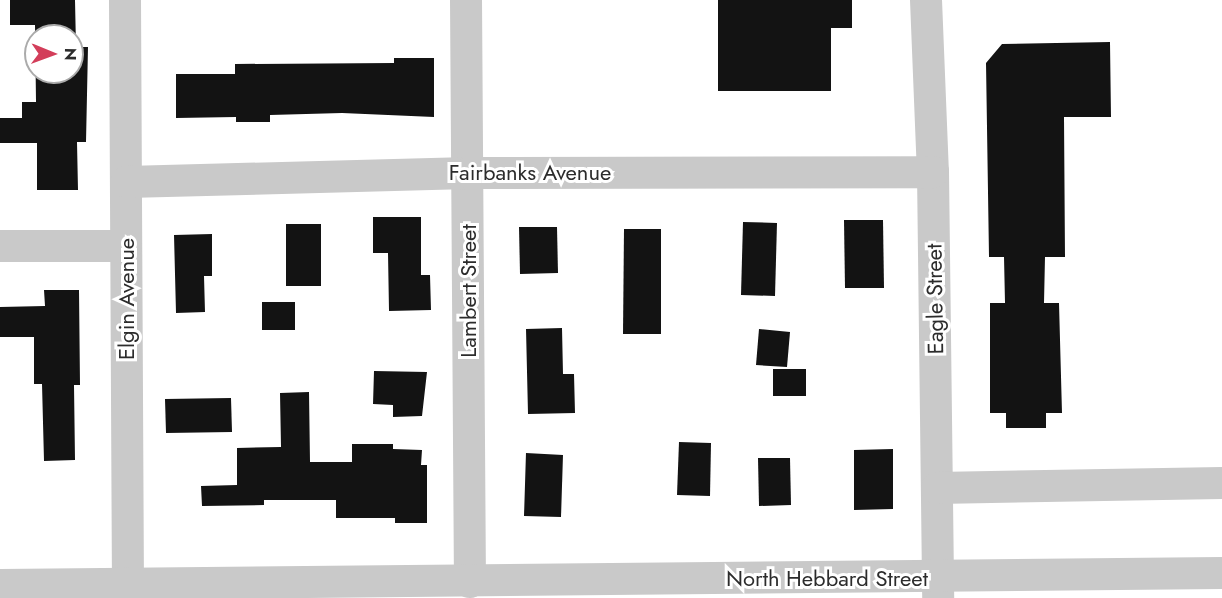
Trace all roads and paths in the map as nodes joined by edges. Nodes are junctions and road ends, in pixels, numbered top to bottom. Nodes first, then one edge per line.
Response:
1 (125, 0) edge
2 (466, 0) edge
3 (926, 0) edge
4 (933, 172) junction
5 (469, 173) junction
6 (127, 182) junction
7 (0, 246) edge
8 (126, 246) junction
9 (1222, 483) edge
10 (937, 488) junction
11 (1222, 573) edge
12 (470, 582) junction
13 (0, 585) edge
14 (938, 588) edge
15 (128, 591) edge

1 - 6 street, Elgin Avenue
2 - 5 street, Lambert Street
3 - 4 street, Eagle Street
4 - 5 street, Fairbanks Avenue
4 - 10 street, Eagle Street
5 - 6 street, Fairbanks Avenue
5 - 12 street, Lambert Street
6 - 8 street, Elgin Avenue
7 - 8 street
8 - 15 street, Elgin Avenue
9 - 10 street
10 - 14 street, Eagle Street
11 - 14 street, North Hebbard Street
12 - 14 street, North Hebbard Street
12 - 15 street, North Hebbard Street
13 - 15 street, North Hebbard Street

